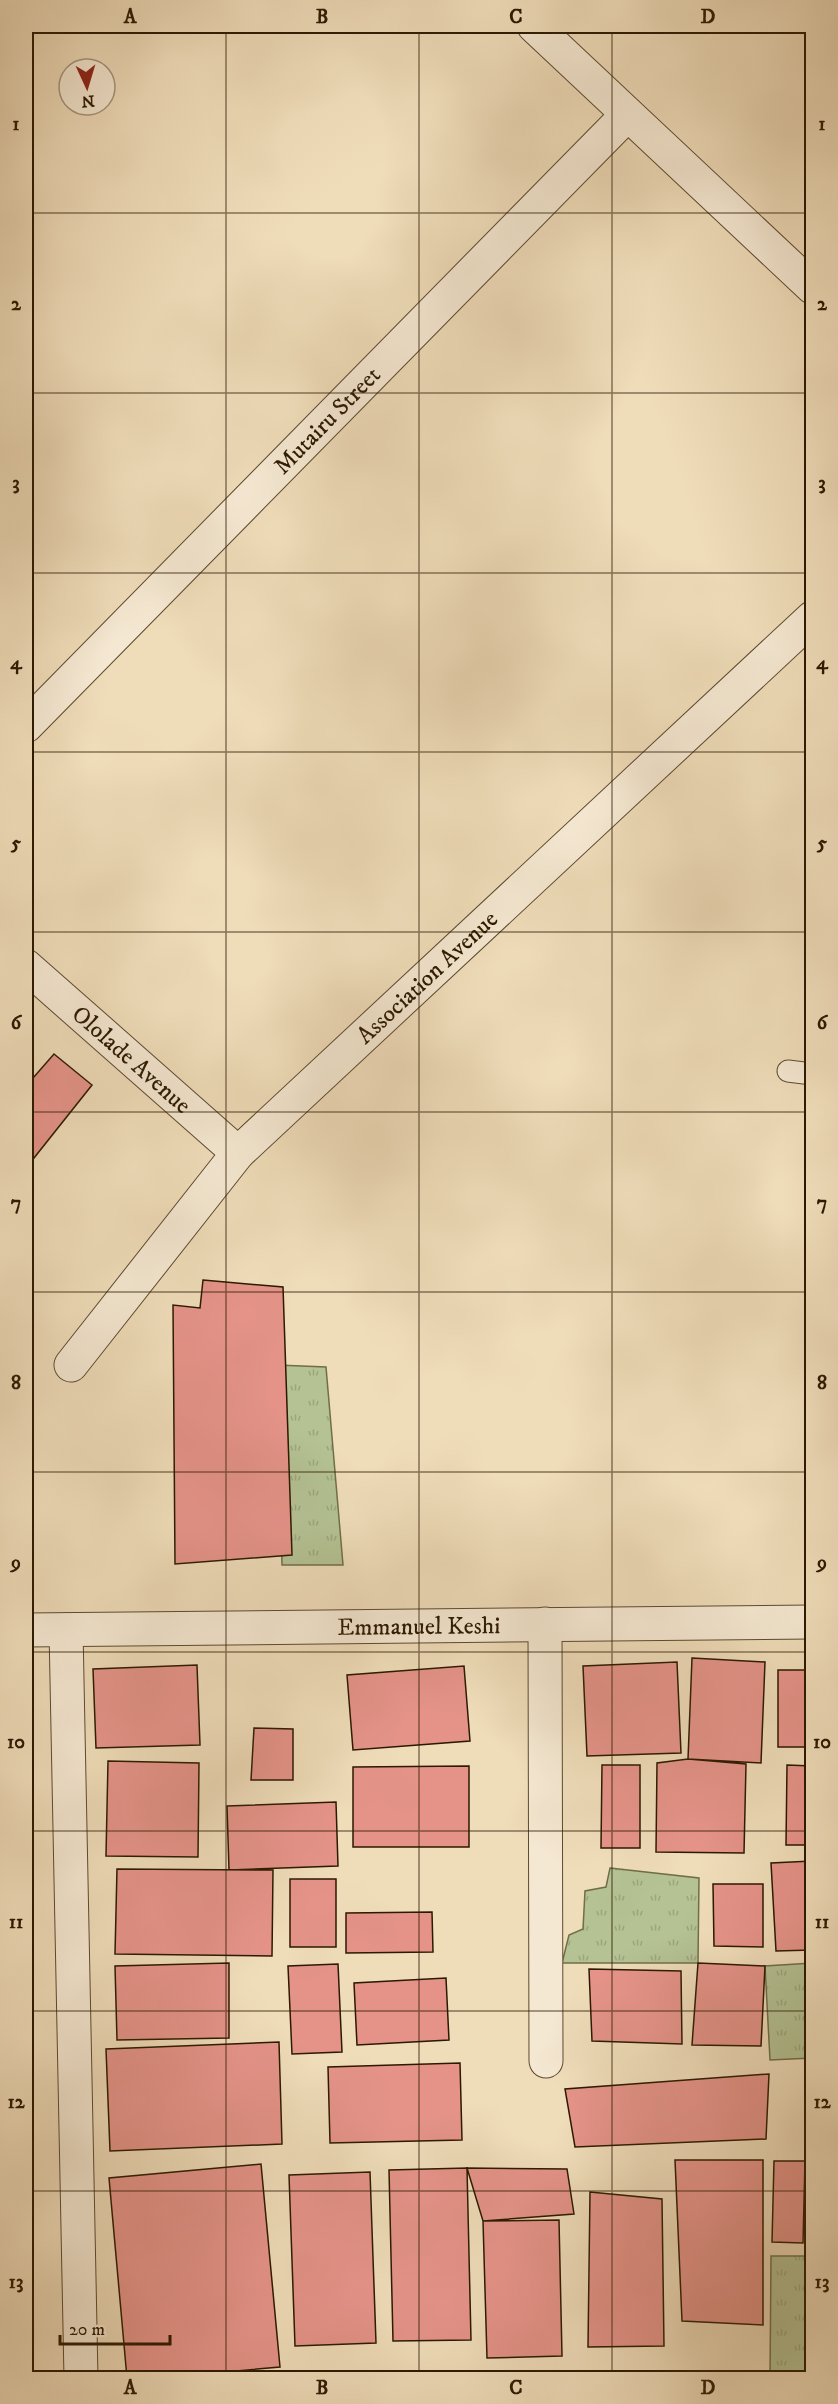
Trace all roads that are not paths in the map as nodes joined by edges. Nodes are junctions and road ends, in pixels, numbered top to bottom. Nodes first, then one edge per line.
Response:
1 (534, 26) edge
2 (627, 115) junction
3 (813, 287) edge
4 (813, 618) edge
5 (26, 726) edge
6 (26, 966) edge
7 (789, 1071) dead end
8 (813, 1074) edge
9 (238, 1153) junction
10 (70, 1365) dead end
11 (813, 1622) edge
12 (545, 1624) junction
13 (26, 1630) edge
14 (66, 1630) junction
15 (546, 2061) dead end
16 (81, 2379) edge

1 - 2 street
2 - 3 street
2 - 5 street, Mutairu Street
4 - 9 street, Association Avenue
6 - 9 street, Ololade Avenue
7 - 8 lane
9 - 10 street, Association Avenue
11 - 12 street, Emmanuel Keshi
12 - 14 street, Emmanuel Keshi
12 - 15 street
13 - 14 street, Emmanuel Keshi
14 - 16 street

